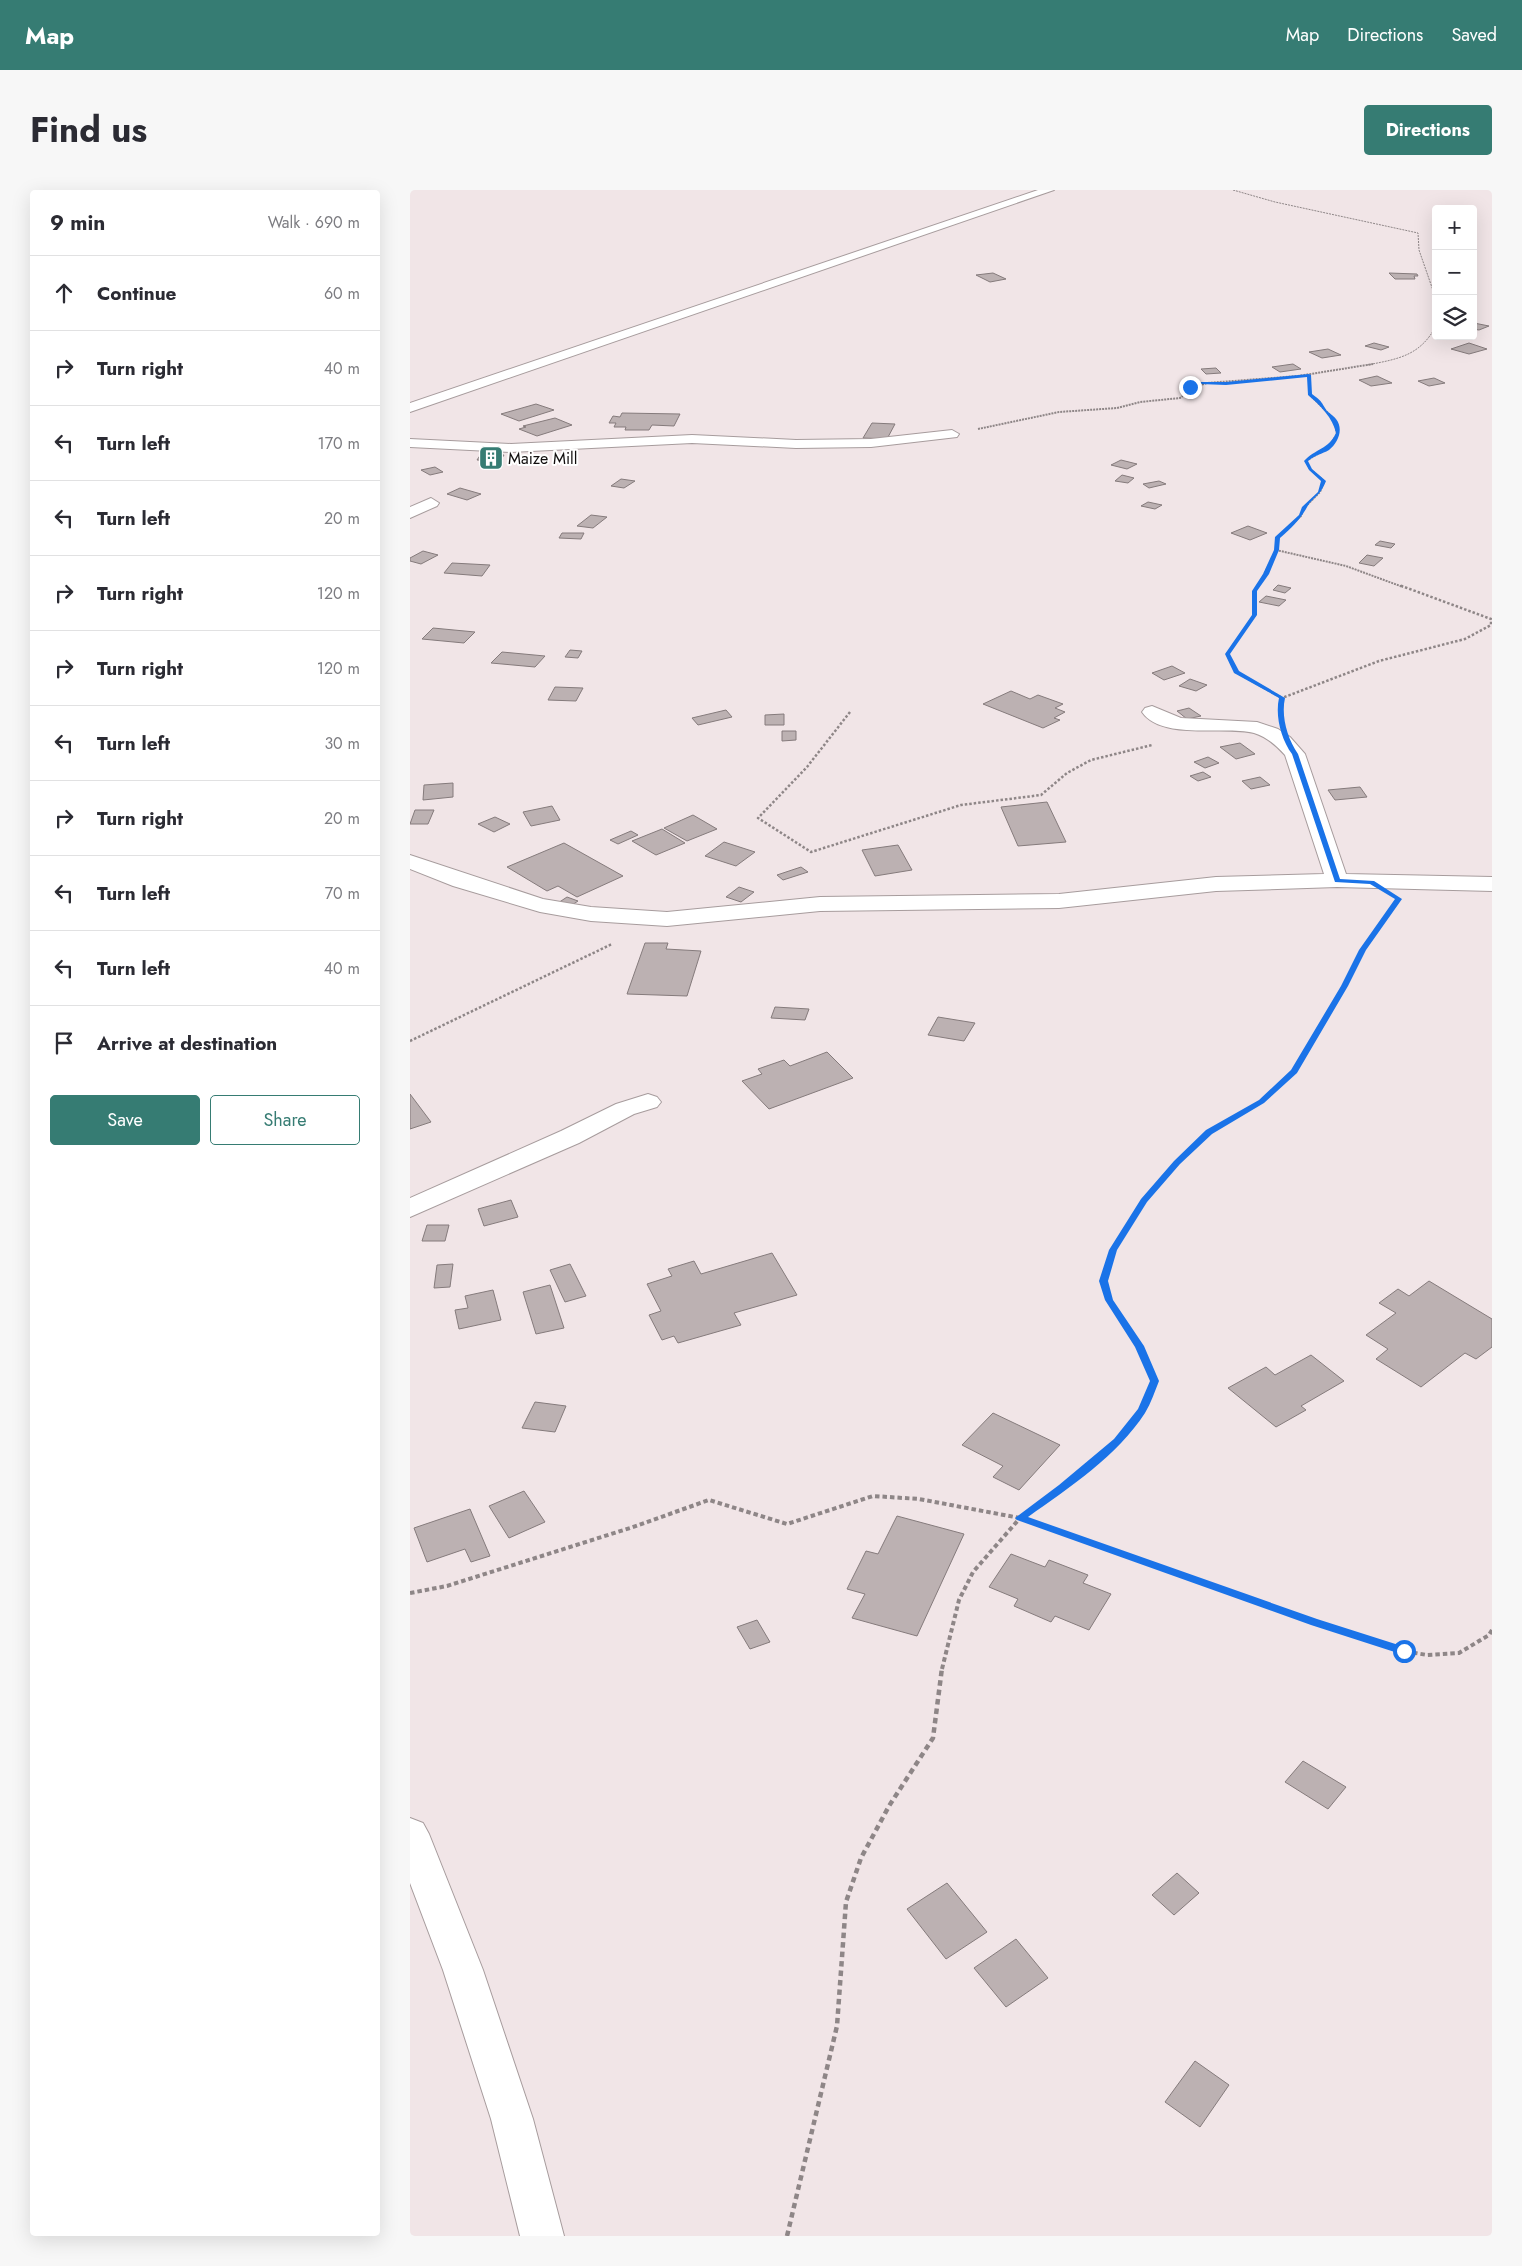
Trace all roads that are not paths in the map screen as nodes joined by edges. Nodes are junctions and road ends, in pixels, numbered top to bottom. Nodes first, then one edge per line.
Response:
1 (1049, 190) edge
2 (410, 408) edge
3 (952, 434) road end
4 (410, 444) edge
5 (431, 503) dead end
6 (410, 513) edge
7 (1152, 712) dead end
8 (410, 862) edge
9 (1337, 880) junction
10 (1492, 884) edge
11 (648, 1102) dead end
12 (410, 1208) edge
13 (410, 1834) edge
14 (542, 2236) edge

1 - 2 street
3 - 4 street
5 - 6 street
7 - 9 street
8 - 9 street
9 - 10 street
11 - 12 street
13 - 14 street

